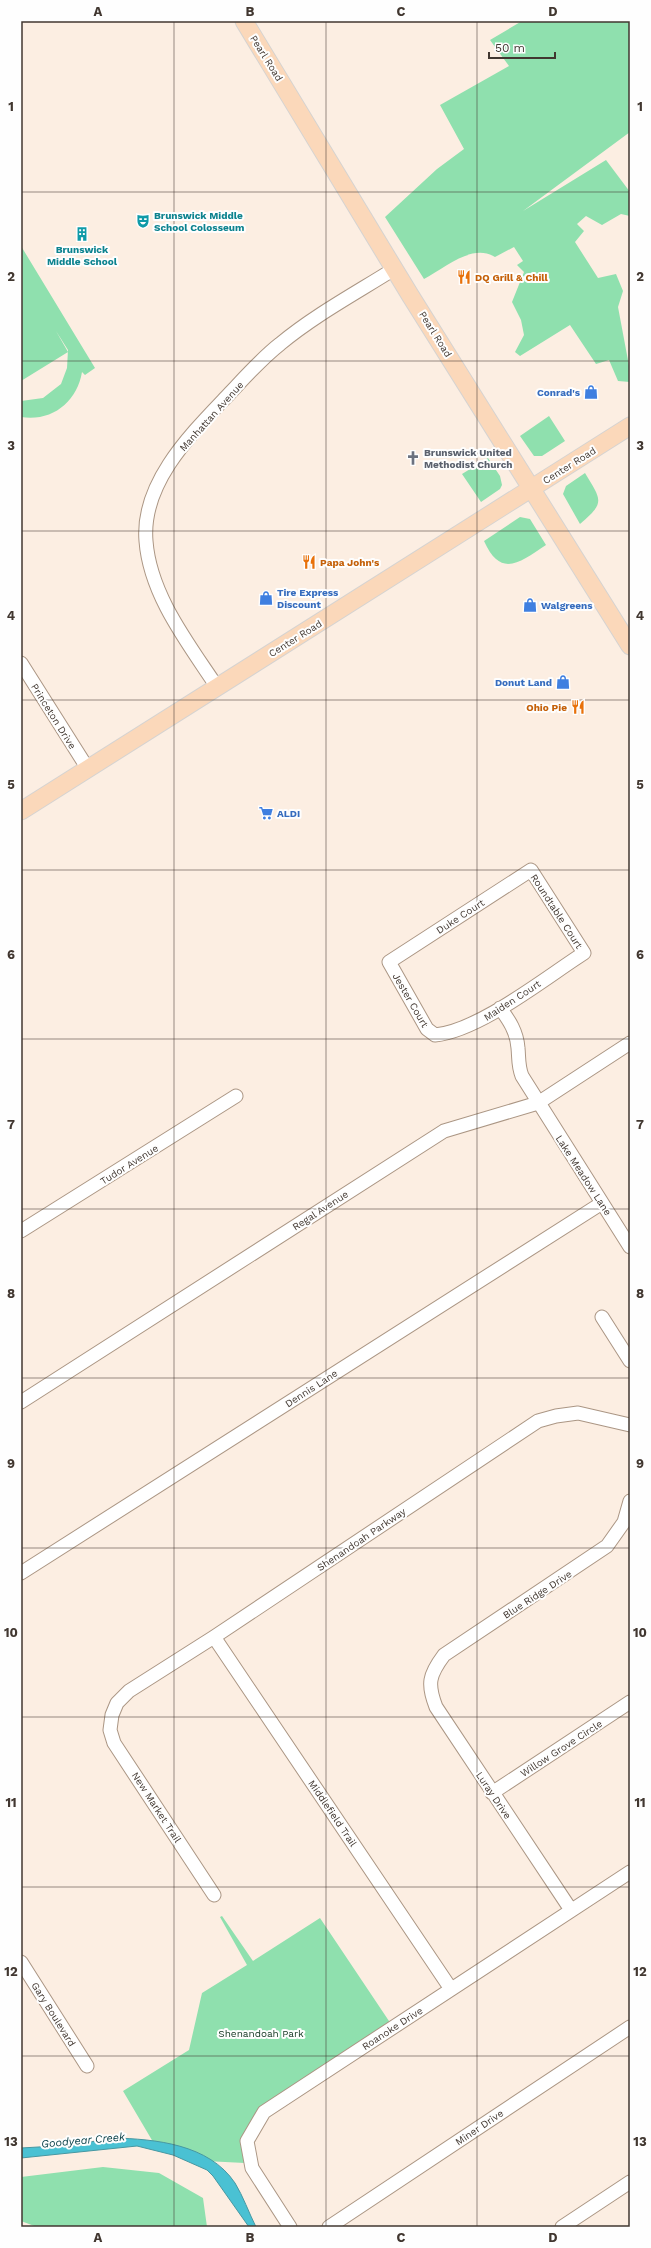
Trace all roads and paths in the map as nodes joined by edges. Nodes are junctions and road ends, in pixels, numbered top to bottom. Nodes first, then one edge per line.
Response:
1 (244, 21) edge
2 (394, 269) junction
3 (630, 426) edge
4 (532, 488) junction
5 (630, 646) edge
6 (21, 663) edge
7 (217, 687) junction
8 (88, 769) junction
9 (21, 811) edge
10 (531, 870) joint
11 (584, 953) joint
12 (389, 962) joint
13 (500, 1008) junction
14 (435, 1035) joint
15 (630, 1043) edge
16 (236, 1096) dead end
17 (538, 1103) junction
18 (602, 1203) junction
19 (21, 1231) edge
20 (630, 1247) edge
21 (602, 1317) dead end
22 (630, 1361) edge
23 (21, 1402) edge
24 (630, 1425) edge
25 (630, 1501) edge
26 (21, 1573) edge
27 (214, 1637) junction
28 (431, 1675) joint
29 (630, 1702) edge
30 (112, 1716) joint
31 (492, 1793) junction
32 (630, 1872) edge
33 (214, 1895) dead end
34 (571, 1910) junction
35 (21, 1962) edge
36 (451, 1989) junction
37 (630, 2027) edge
38 (87, 2066) dead end
39 (630, 2182) edge
40 (290, 2227) edge
41 (329, 2227) edge
42 (562, 2227) edge

1 - 2 main road, Pearl Road
2 - 4 main road, Pearl Road
2 - 7 street, Manhattan Avenue
3 - 4 main road, Center Road
4 - 5 main road, Pearl Road
4 - 7 main road, Center Road
6 - 8 street, Princeton Drive
7 - 8 main road, Center Road
8 - 9 main road, Center Road
10 - 11 street, Roundtable Court
10 - 12 street, Duke Court
11 - 13 street, Maiden Court
12 - 14 street, Jester Court
13 - 14 street, Maiden Court
13 - 17 street, Lake Meadow Lane
15 - 17 street, Regal Avenue
16 - 19 street, Tudor Avenue
17 - 18 street, Lake Meadow Lane
17 - 23 street, Regal Avenue
18 - 20 street, Lake Meadow Lane
18 - 26 street, Dennis Lane
21 - 22 street
24 - 27 street, Shenandoah Parkway
25 - 28 street, Blue Ridge Drive
27 - 30 street, Shenandoah Parkway
27 - 36 street, Middlefield Trail
28 - 31 street, Luray Drive
29 - 31 street, Willow Grove Circle
30 - 33 street, New Market Trail
31 - 34 street, Luray Drive
32 - 34 street, Roanoke Drive
34 - 36 street, Roanoke Drive
35 - 38 street, Gary Boulevard
36 - 40 street, Roanoke Drive
37 - 41 street, Miner Drive
39 - 42 street

